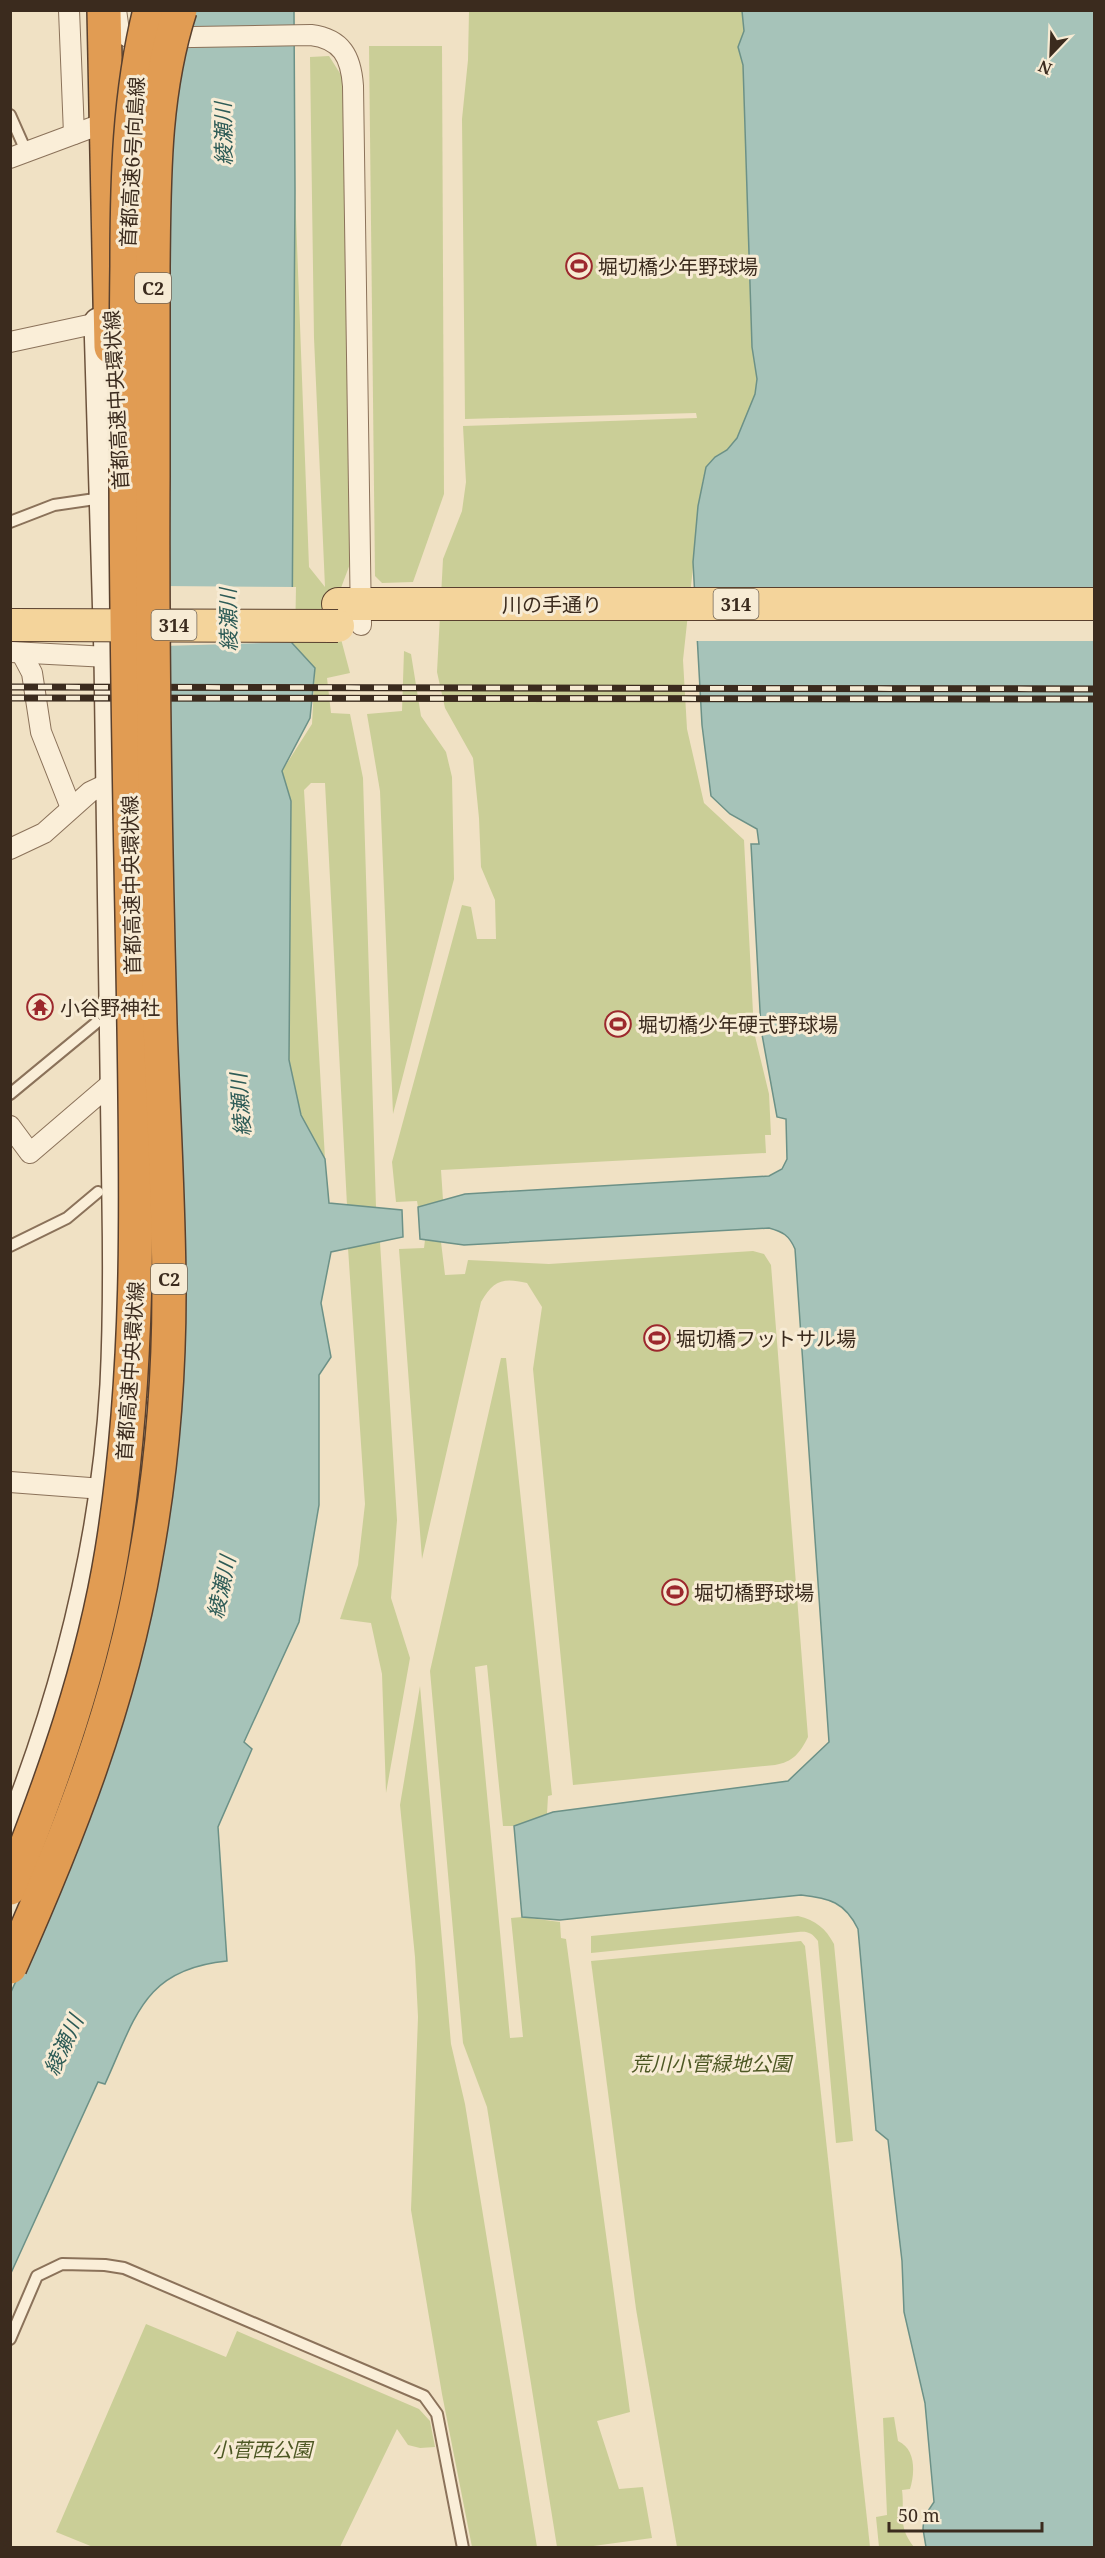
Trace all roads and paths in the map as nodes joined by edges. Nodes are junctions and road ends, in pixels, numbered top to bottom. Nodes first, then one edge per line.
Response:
1 (69, 10) edge
2 (94, 10) edge
3 (104, 10) edge
4 (116, 10) edge
5 (180, 10) edge
6 (138, 20) edge
7 (10, 115) edge
8 (85, 130) junction
9 (18, 154) edge
10 (98, 323) junction
11 (10, 342) edge
12 (102, 498) junction
13 (10, 522) edge
14 (139, 567) junction
15 (10, 604) edge
16 (1095, 604) edge
17 (359, 615) junction
18 (10, 625) edge
19 (1095, 625) edge
20 (16, 653) edge
21 (108, 657) junction
22 (109, 783) junction
23 (71, 808) junction
24 (11, 848) edge
25 (96, 1023) dead end
26 (160, 1025) junction
27 (114, 1082) junction
28 (10, 1094) edge
29 (10, 1126) edge
30 (98, 1192) dead end
31 (10, 1246) edge
32 (10, 1482) edge
33 (103, 1489) junction
34 (10, 1834) edge
35 (10, 1887) edge
36 (10, 1967) edge
37 (10, 2339) edge
38 (463, 2547) edge

1 - 8 street
2 - 8 main road
3 - 14 highway, 首都高速中央環状線 / C2, bridge
4 - 6 street
5 - 14 highway, 首都高速中央環状線 / C2, bridge
6 - 14 highway, 首都高速6号向島線, bridge
6 - 17 street, bridge
7 - 9 lane
8 - 9 street
8 - 10 main road
10 - 11 street
10 - 12 main road
12 - 13 lane
12 - 21 main road
14 - 26 highway, 首都高速中央環状線 / C2, bridge
14 - 35 highway, 首都高速中央環状線 / C2, bridge
15 - 17 main road, 川の手通り / 314, bridge
16 - 17 main road, 川の手通り / 314
17 - 18 main road, 川の手通り / 314, bridge
17 - 19 main road, 川の手通り / 314
20 - 21 street
20 - 23 street
21 - 22 main road
22 - 23 street
22 - 27 main road
23 - 24 street
25 - 28 lane
26 - 35 highway, bridge
26 - 36 highway, 首都高速中央環状線 / C2, bridge
27 - 29 street
27 - 33 main road
30 - 31 lane
32 - 33 street
33 - 34 main road
37 - 38 lane

